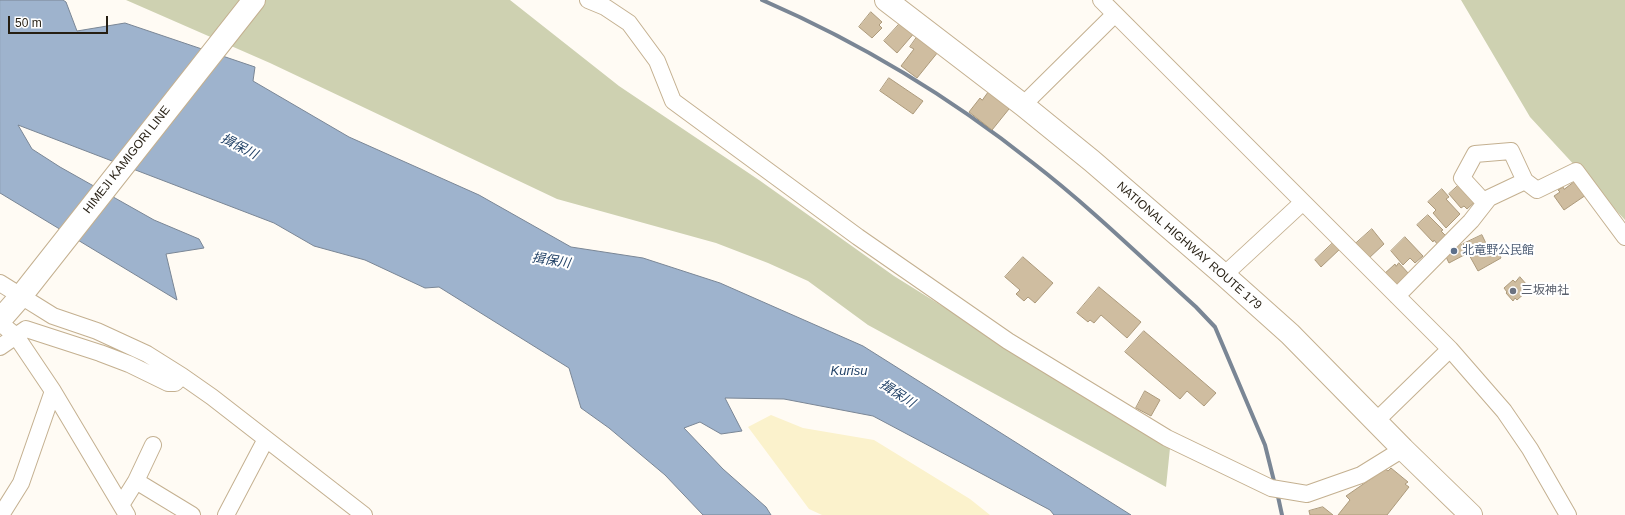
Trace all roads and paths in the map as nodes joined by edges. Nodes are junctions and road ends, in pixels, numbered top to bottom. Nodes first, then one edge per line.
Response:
1 (254, 0) edge
2 (588, 0) edge
3 (1101, 0) edge
4 (899, 3) edge
5 (1115, 14) junction
6 (1023, 105) junction
7 (1526, 181) junction
8 (1303, 202) junction
9 (1485, 203) junction
10 (1625, 237) edge
11 (1224, 275) junction
12 (0, 283) edge
13 (21, 296) junction
14 (1397, 296) junction
15 (0, 322) edge
16 (16, 336) junction
17 (0, 347) edge
18 (1450, 349) junction
19 (182, 376) junction
20 (53, 391) junction
21 (1376, 421) junction
22 (266, 439) junction
23 (153, 445) dead end
24 (1403, 449) junction
25 (136, 481) junction
26 (124, 510) edge
27 (1, 515) edge
28 (192, 515) edge
29 (226, 515) edge
30 (364, 515) edge
31 (1471, 515) edge
32 (1568, 515) edge

1 - 13 main road, HIMEJI KAMIGORI LINE
2 - 24 street
3 - 5 street
4 - 6 main road, NATIONAL HIGHWAY ROUTE 179
5 - 6 street
5 - 8 street
6 - 11 main road, NATIONAL HIGHWAY ROUTE 179
7 - 9 street
7 - 9 street
7 - 10 street
8 - 11 street
8 - 14 street
9 - 14 street
11 - 21 main road, NATIONAL HIGHWAY ROUTE 179
12 - 13 street
13 - 15 main road, HIMEJI KAMIGORI LINE
13 - 19 street
14 - 18 street
15 - 16 street
16 - 17 street
16 - 19 street
16 - 20 street
18 - 21 street
18 - 32 street
19 - 22 street
20 - 26 street
20 - 27 street
21 - 24 main road, NATIONAL HIGHWAY ROUTE 179
22 - 29 street
22 - 30 street
23 - 25 street
24 - 31 main road, NATIONAL HIGHWAY ROUTE 179
25 - 26 street
25 - 28 street

